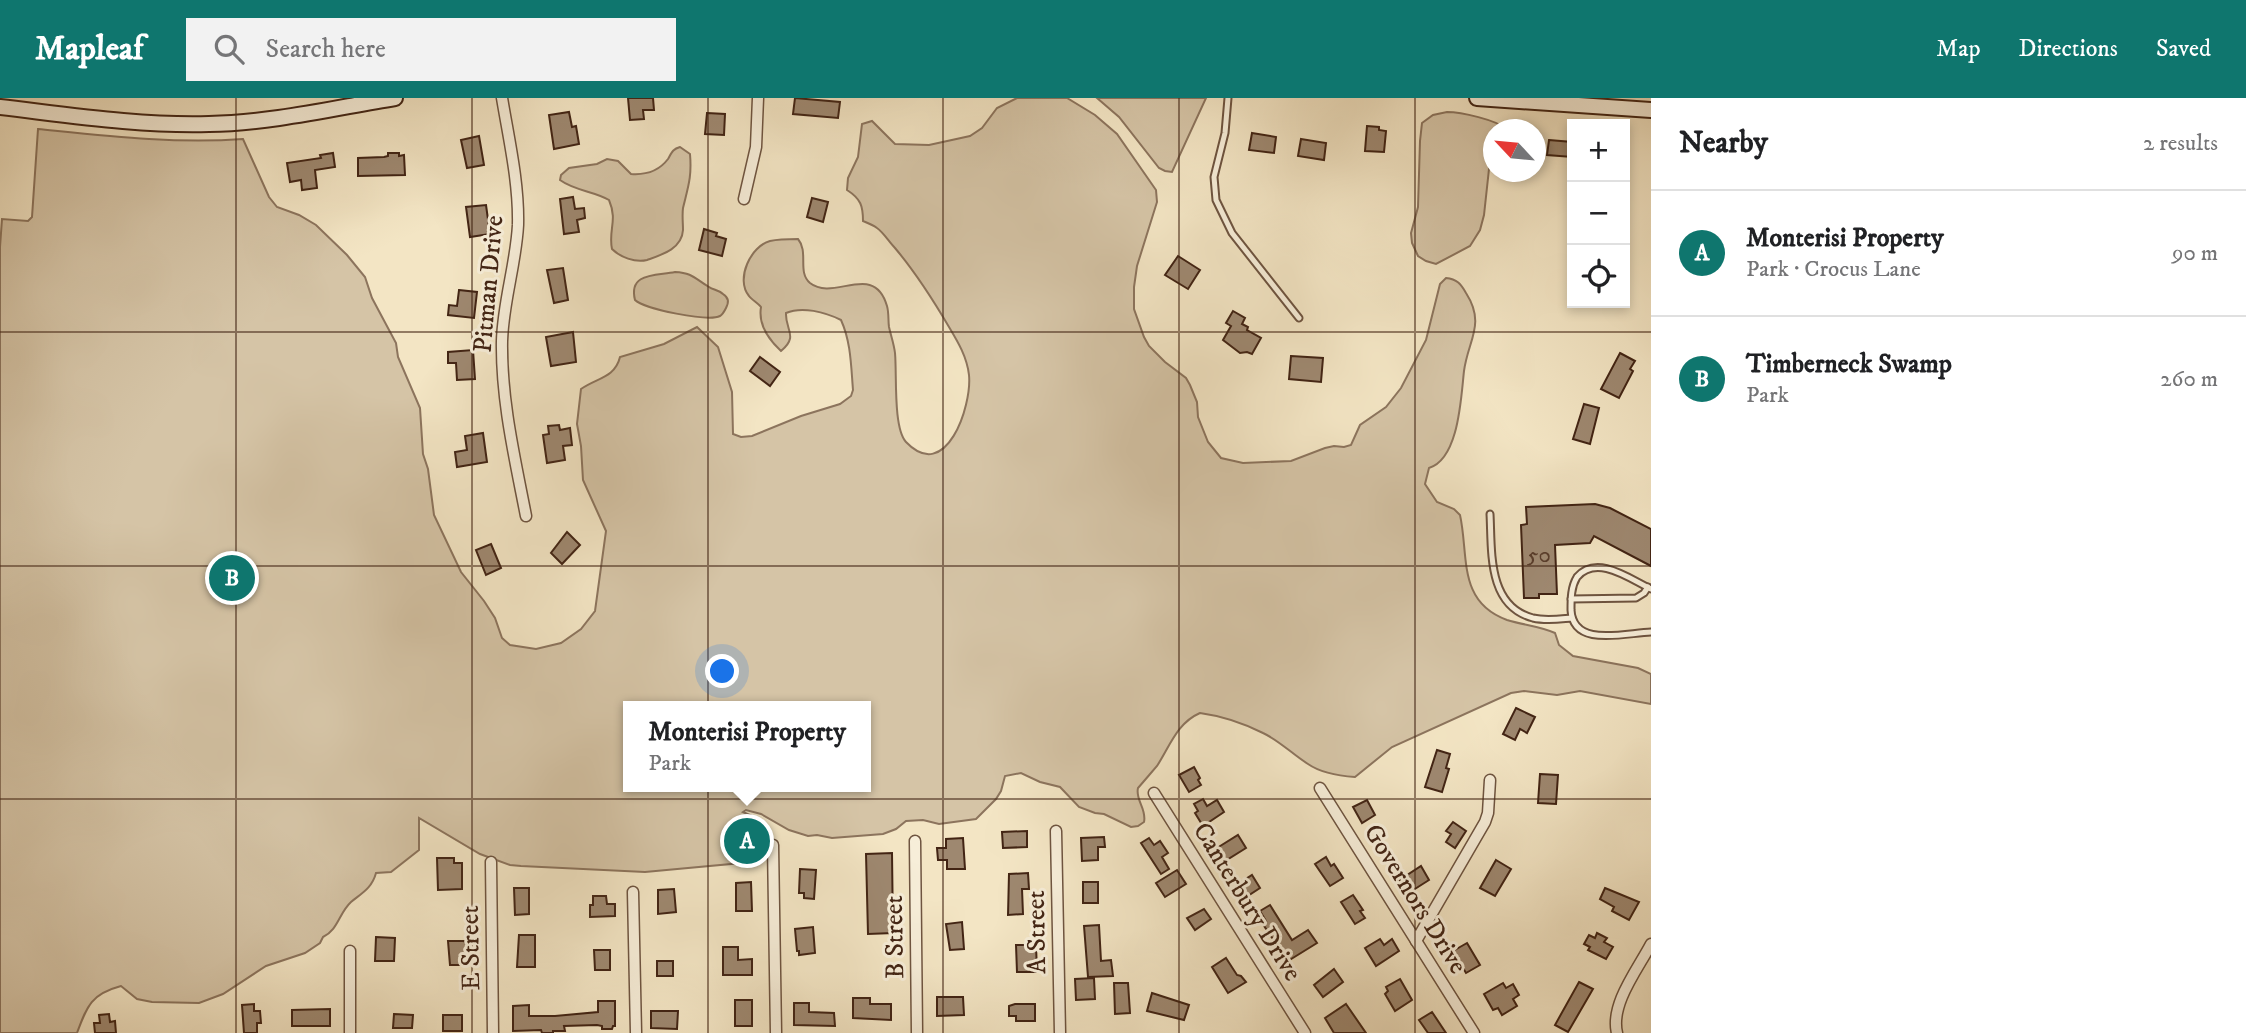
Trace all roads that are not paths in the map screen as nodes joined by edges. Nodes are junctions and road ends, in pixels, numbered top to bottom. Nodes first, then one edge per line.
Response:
1 (395, 98) edge
2 (502, 98) edge
3 (758, 98) edge
4 (1228, 98) edge
5 (1477, 98) edge
6 (1600, 102) edge
7 (1647, 106) edge
8 (0, 107) edge
9 (744, 199) dead end
10 (1298, 318) dead end
11 (1490, 514) dead end
12 (526, 516) dead end
13 (1649, 588) edge
14 (1571, 599) junction
15 (1572, 618) junction
16 (1651, 632) edge
17 (1490, 780) dead end
18 (1321, 788) dead end
19 (1154, 793) dead end
20 (1056, 831) dead end
21 (915, 841) dead end
22 (773, 845) dead end
23 (491, 862) dead end
24 (633, 892) dead end
25 (1416, 941) junction
26 (1651, 944) edge
27 (350, 951) dead end
28 (350, 1033) edge
29 (493, 1033) edge
30 (635, 1033) edge
31 (776, 1033) edge
32 (917, 1033) edge
33 (1060, 1033) edge
34 (1305, 1033) edge
35 (1474, 1033) edge
36 (1617, 1033) edge

1 - 8 street
2 - 12 street, Pitman Drive
3 - 9 street
4 - 10 lane
5 - 6 street
6 - 7 street
11 - 15 lane
13 - 14 lane
13 - 14 lane
14 - 15 lane
15 - 16 lane
17 - 25 street
18 - 25 street, Governors Drive
19 - 34 street, Canterbury Drive
20 - 33 street, A Street
21 - 32 street, B Street
22 - 31 street
23 - 29 street, E Street
24 - 30 street
25 - 35 street, Governors Drive
26 - 36 street
27 - 28 street

